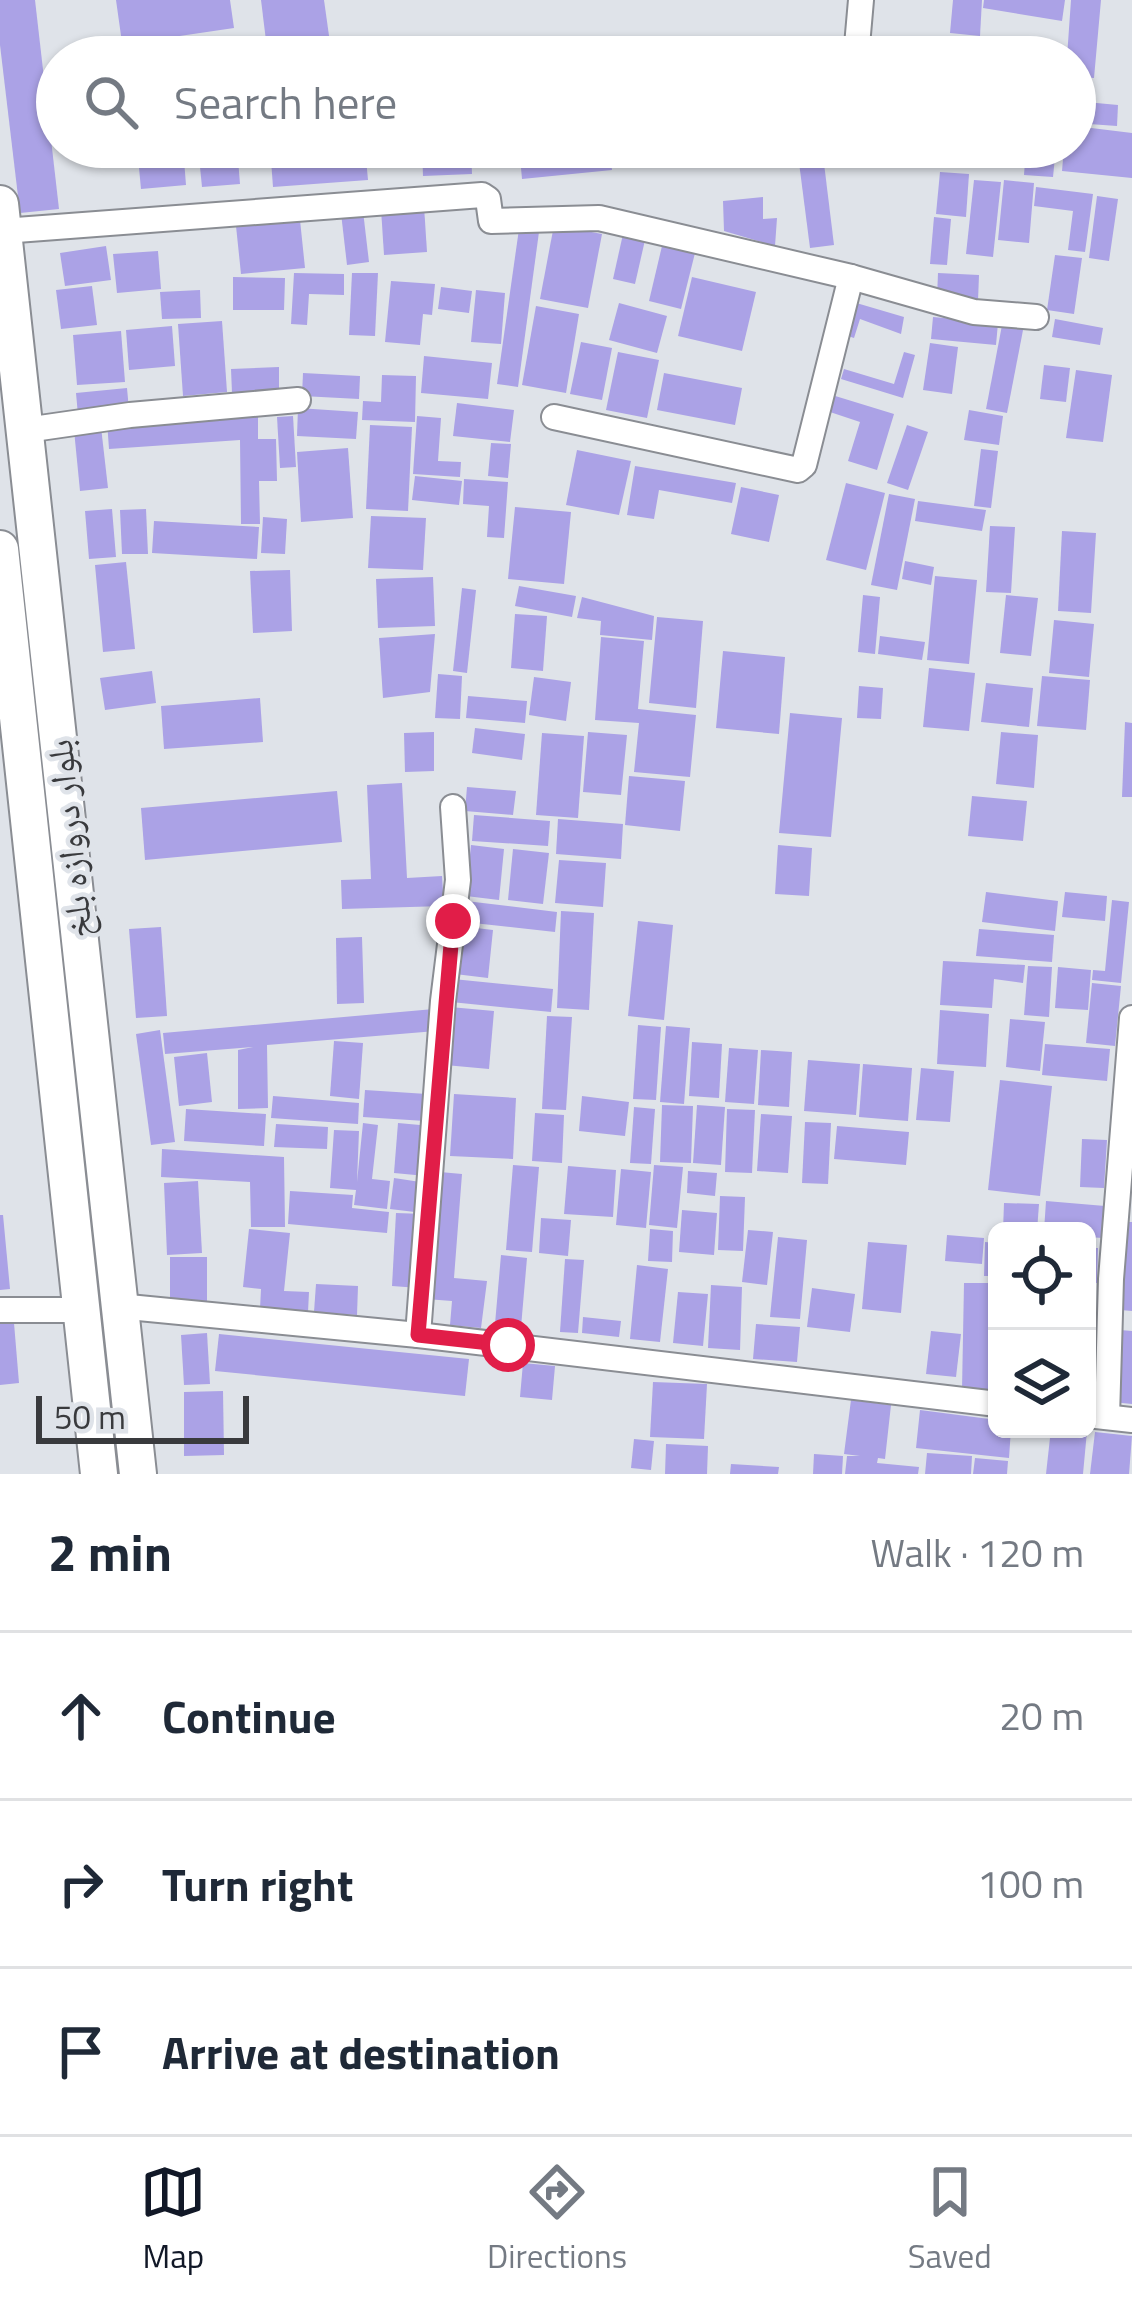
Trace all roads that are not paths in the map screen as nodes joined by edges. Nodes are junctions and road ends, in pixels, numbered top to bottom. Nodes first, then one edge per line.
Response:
1 (861, 0) edge
2 (858, 36) edge
3 (2, 218) edge
4 (851, 277) junction
5 (1036, 317) dead end
6 (298, 400) dead end
7 (554, 417) dead end
8 (26, 430) junction
9 (1, 560) edge
10 (453, 807) dead end
11 (1132, 1018) edge
12 (118, 1306) junction
13 (0, 1310) edge
14 (80, 1310) junction
15 (418, 1335) junction
16 (988, 1403) edge
17 (1109, 1418) edge
18 (99, 1474) edge
19 (138, 1474) edge

1 - 2 street
3 - 4 street
3 - 8 main road, بلوار دروازه بلخ
4 - 5 street
4 - 7 street
6 - 8 street
8 - 12 main road, بلوار دروازه بلخ
9 - 14 main road, بلوار دروازه بلخ
10 - 15 street
11 - 17 street
12 - 15 street
12 - 19 main road, بلوار دروازه بلخ
13 - 14 street
14 - 18 main road, بلوار دروازه بلخ
15 - 16 street

